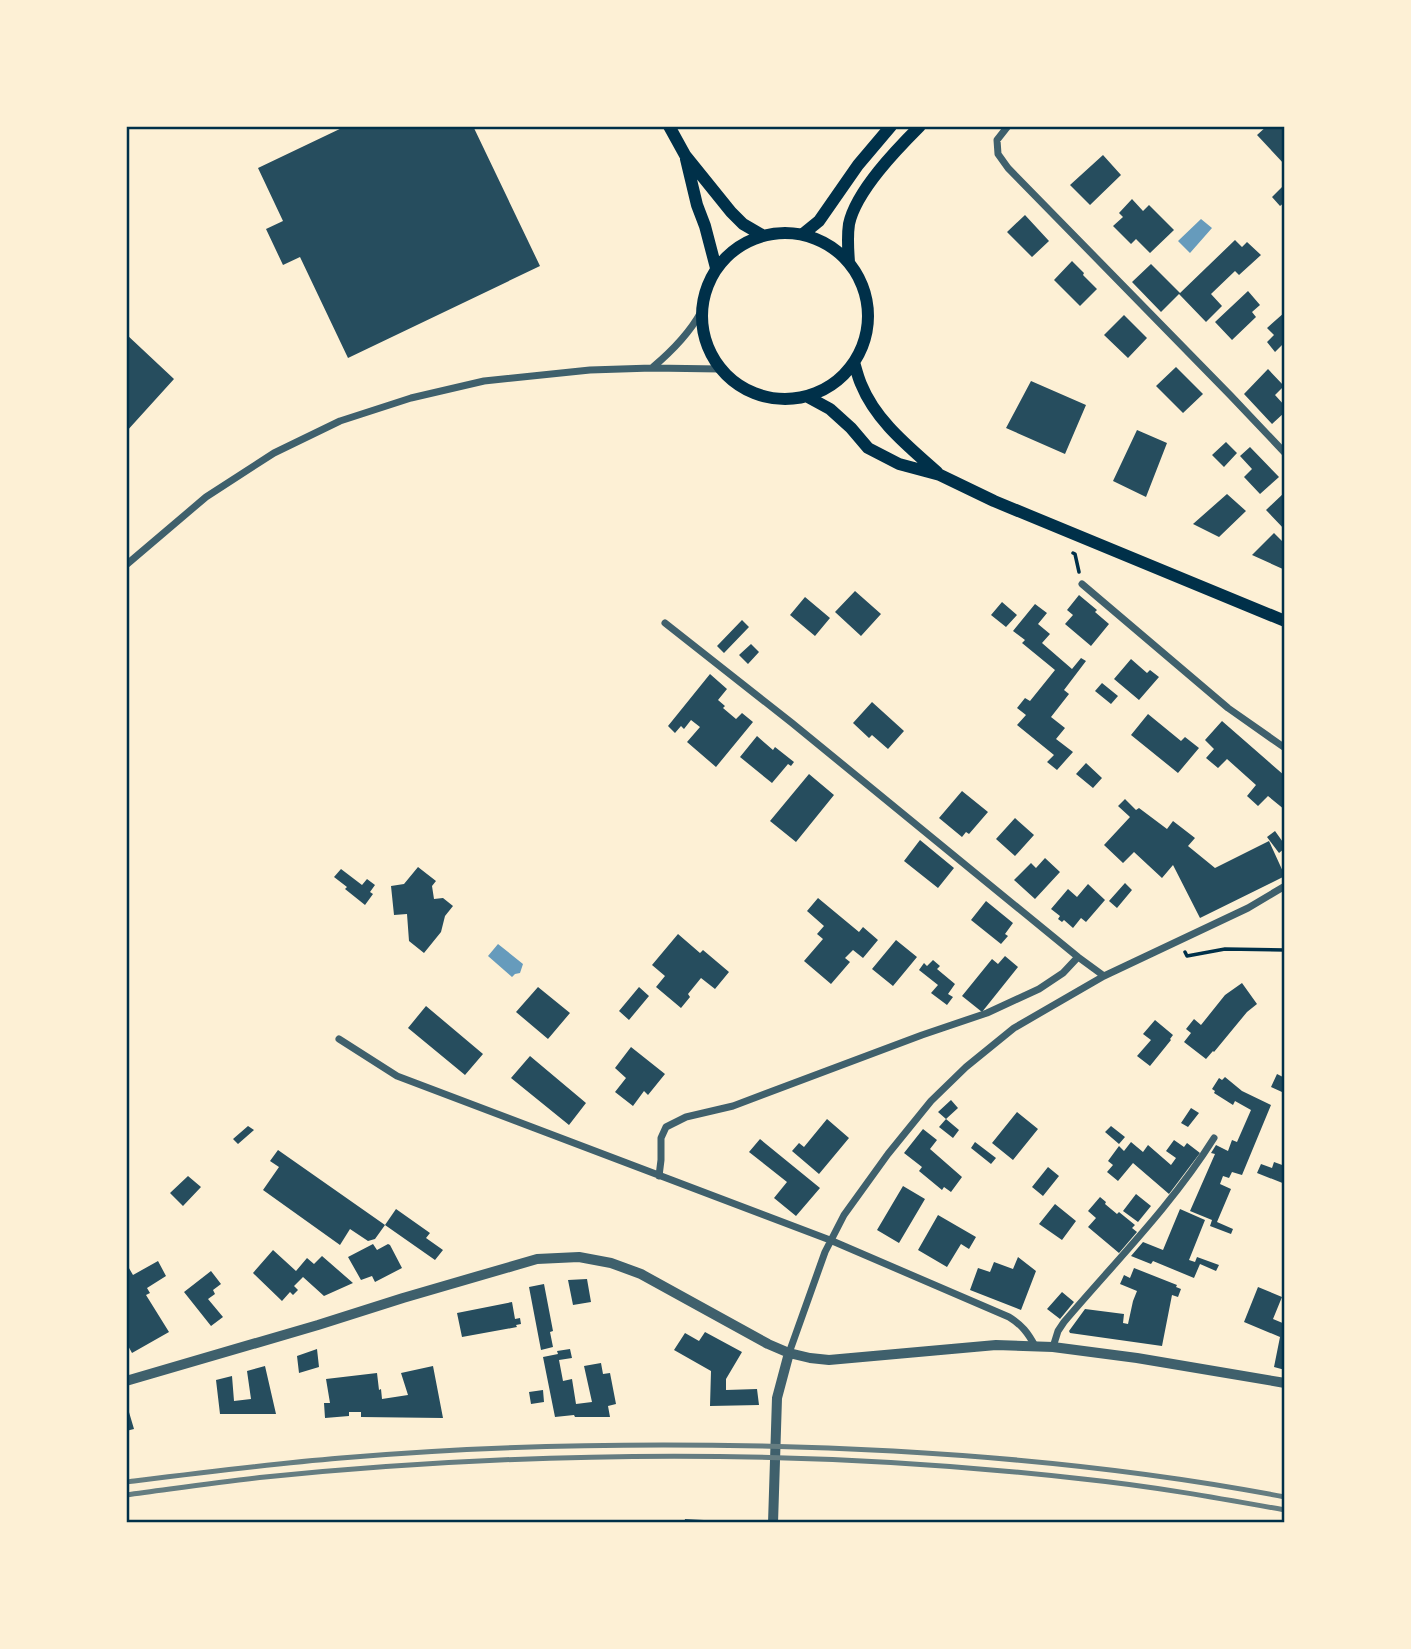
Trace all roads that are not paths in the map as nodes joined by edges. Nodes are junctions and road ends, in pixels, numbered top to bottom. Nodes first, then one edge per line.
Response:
1 (669, 126) edge
2 (891, 126) edge
3 (920, 126) edge
4 (1008, 126) edge
5 (685, 155) junction
6 (803, 234) junction
7 (762, 235) junction
8 (849, 262) junction
9 (716, 268) junction
10 (701, 312) junction
11 (854, 362) junction
12 (652, 368) junction
13 (720, 369) junction
14 (808, 397) junction
15 (1285, 453) edge
16 (940, 475) junction
17 (126, 565) edge
18 (1082, 584) road end
19 (1285, 621) edge
20 (665, 623) dead end
21 (1285, 748) edge
22 (1285, 886) edge
23 (1078, 957) junction
24 (1104, 976) junction
25 (340, 1039) dead end
26 (1214, 1138) dead end
27 (659, 1176) junction
28 (831, 1240) junction
29 (1035, 1346) junction
30 (1054, 1347) junction
31 (789, 1353) junction
32 (126, 1381) edge
33 (1285, 1383) edge
34 (773, 1523) edge

1 - 5 main road
2 - 6 main road
3 - 8 main road
4 - 15 street
5 - 7 main road
5 - 9 main road
6 - 7 main road
6 - 8 main road
7 - 9 main road
8 - 11 main road
9 - 10 main road
10 - 12 street
10 - 13 main road
11 - 14 main road
11 - 16 main road
12 - 13 street
12 - 17 street
13 - 14 main road
14 - 16 main road
16 - 19 main road
18 - 21 street
20 - 23 street
22 - 24 street
23 - 24 street
23 - 27 street
24 - 28 street
25 - 27 street
26 - 30 street
27 - 28 street
28 - 29 street
28 - 31 street
29 - 30 street
29 - 31 street
30 - 33 street
31 - 32 street
31 - 34 street

